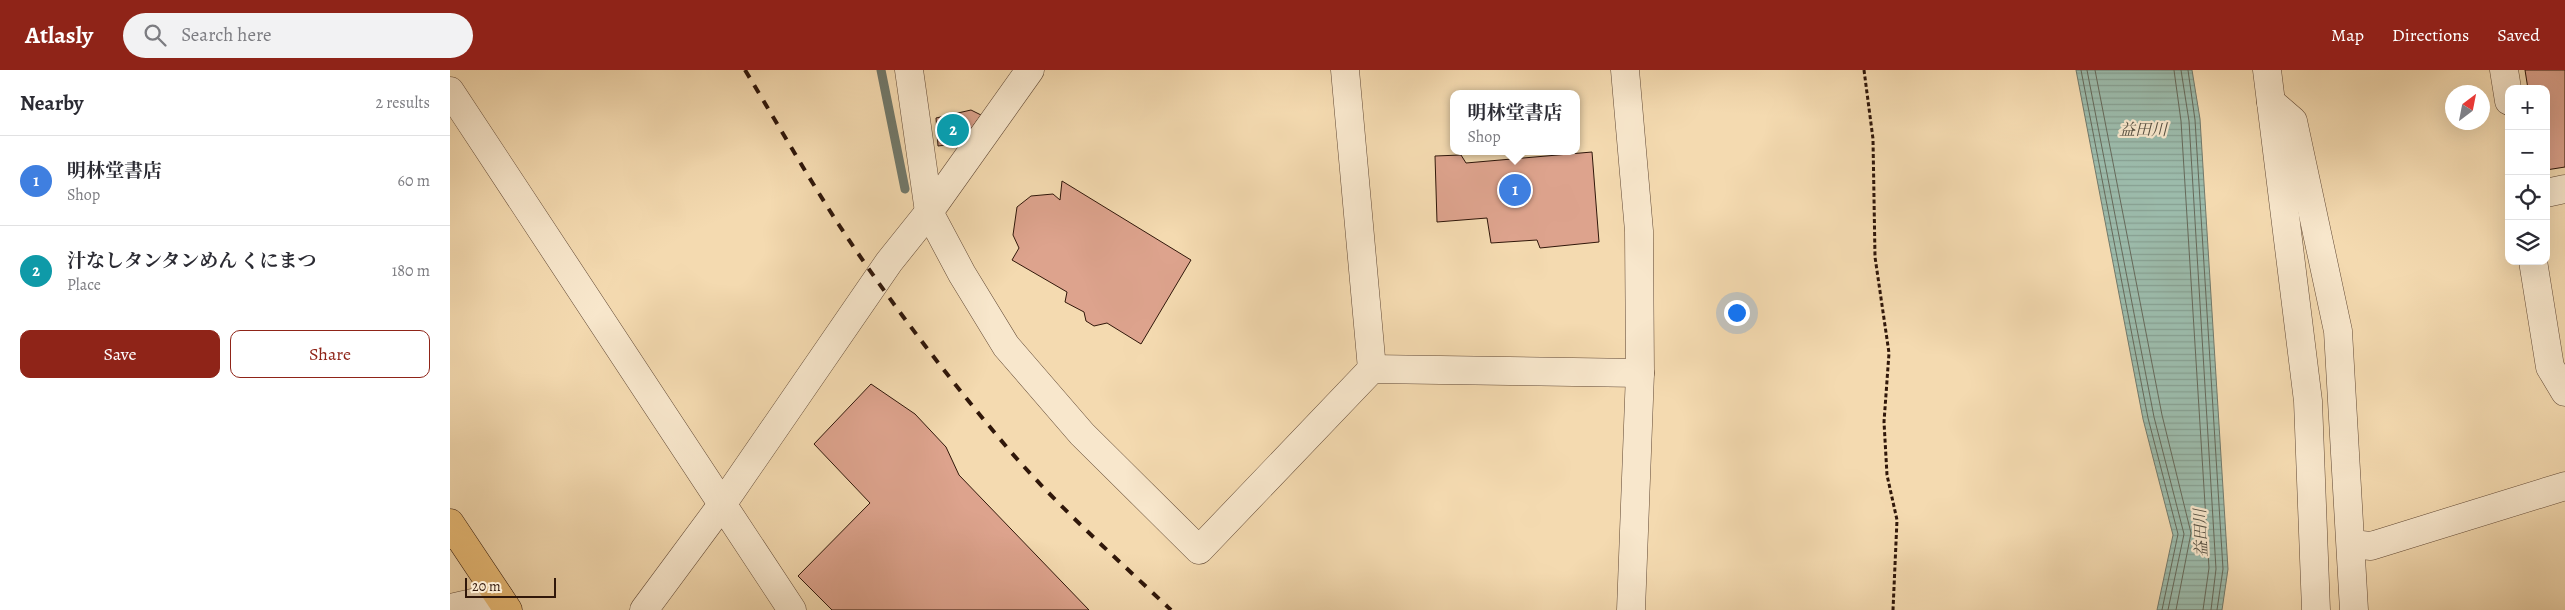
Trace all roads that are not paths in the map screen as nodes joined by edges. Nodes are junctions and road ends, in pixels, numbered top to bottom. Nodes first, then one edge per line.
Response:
1 (909, 70) edge
2 (1030, 70) edge
3 (1345, 70) edge
4 (1625, 70) edge
5 (2267, 70) edge
6 (2504, 70) edge
7 (2506, 85) edge
8 (452, 101) edge
9 (2271, 102) junction
10 (2565, 189) edge
11 (2550, 192) edge
12 (929, 212) junction
13 (2535, 265) edge
14 (1372, 369) junction
15 (1640, 373) junction
16 (2565, 392) edge
17 (2565, 486) edge
18 (721, 506) junction
19 (450, 523) edge
20 (2351, 544) junction
21 (504, 603) edge
22 (450, 608) edge
23 (644, 610) edge
24 (792, 610) edge
25 (1631, 610) edge
26 (2316, 610) edge
27 (2354, 610) edge

1 - 12 street
2 - 12 street
3 - 14 street
4 - 15 street
5 - 9 street
6 - 7 street
8 - 18 street
9 - 20 street
9 - 26 street
10 - 11 street
12 - 14 street
12 - 18 street
13 - 16 street
14 - 15 street
15 - 25 street
17 - 20 street
18 - 23 street
18 - 24 street
19 - 21 main road
20 - 27 street
21 - 22 street

